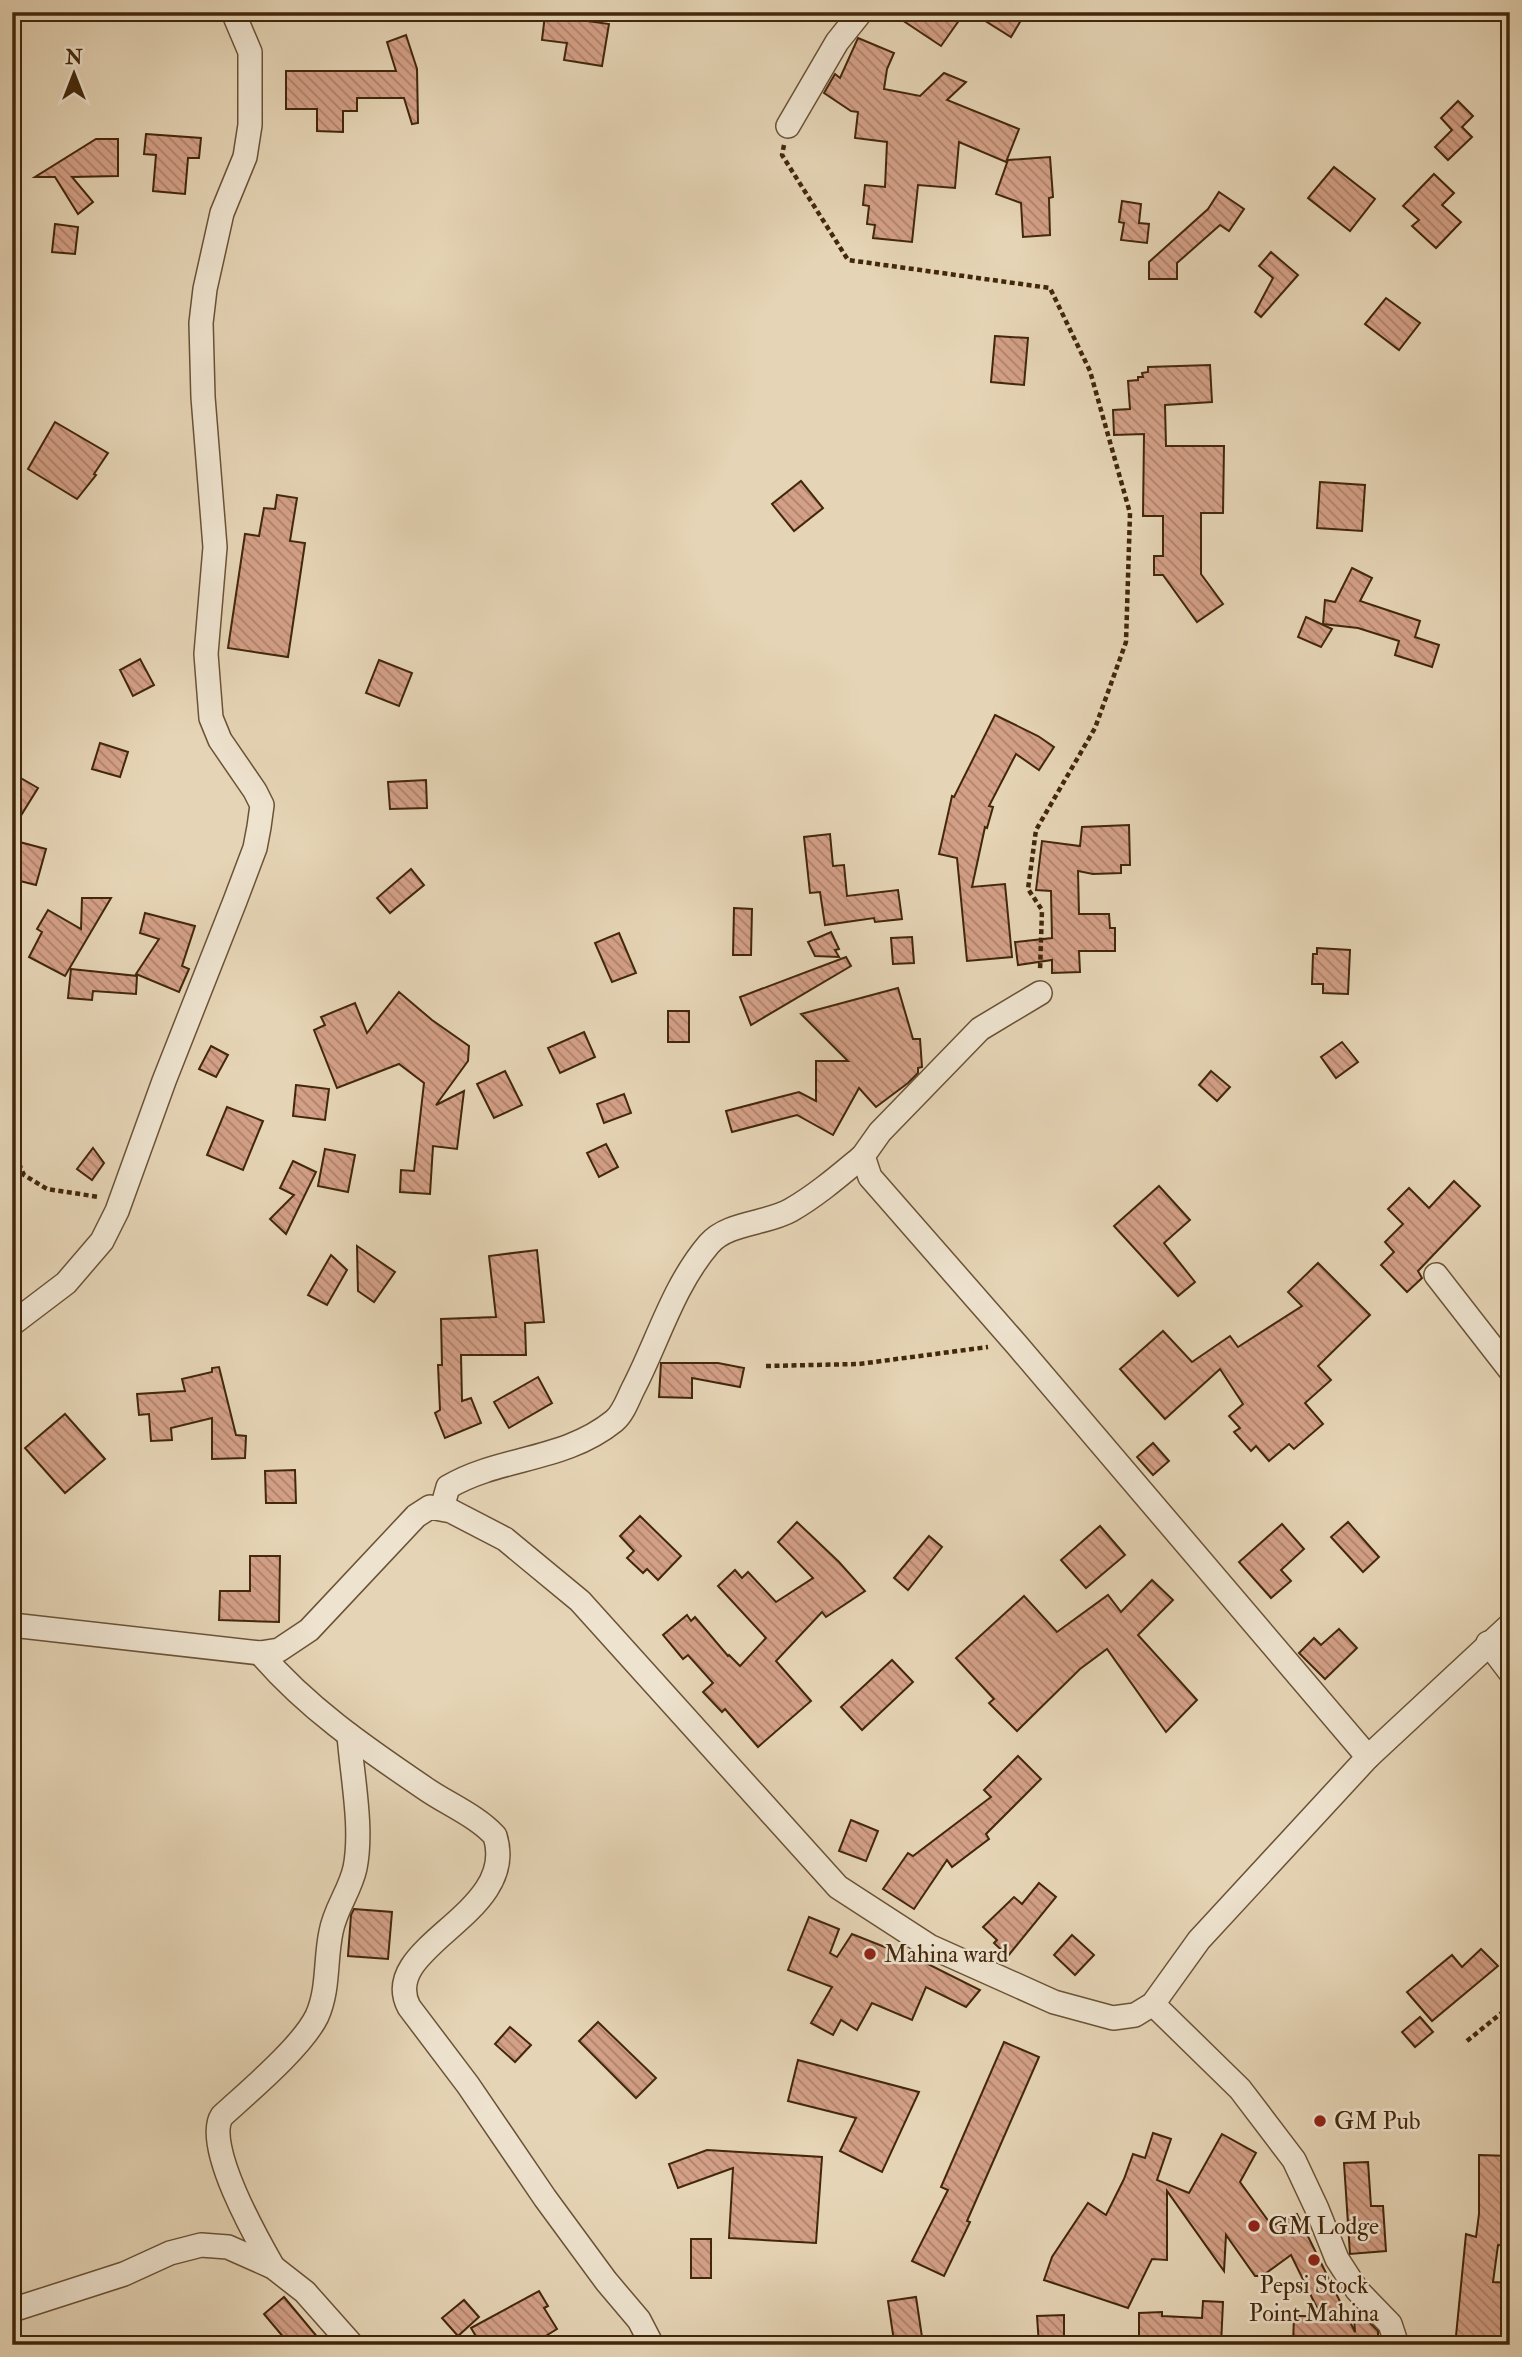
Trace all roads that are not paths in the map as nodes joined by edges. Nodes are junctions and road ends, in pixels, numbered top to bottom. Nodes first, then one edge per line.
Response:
1 (233, 12) edge
2 (861, 12) edge
3 (788, 126) road end
4 (1040, 993) road end
5 (863, 1156) junction
6 (1436, 1275) dead end
7 (12, 1324) edge
8 (1510, 1370) edge
9 (442, 1508) junction
10 (12, 1625) edge
11 (1510, 1625) edge
12 (1488, 1643) junction
13 (260, 1653) junction
14 (1510, 1672) edge
15 (349, 1735) junction
16 (1368, 1757) junction
17 (1153, 2004) junction
18 (273, 2267) junction
19 (12, 2310) edge
20 (352, 2345) edge
21 (652, 2345) edge
22 (1397, 2345) edge

1 - 7 street
2 - 3 street
4 - 5 street
5 - 9 street
5 - 16 street
6 - 8 street
9 - 13 street
9 - 17 street
10 - 13 street
11 - 12 street
12 - 14 street
12 - 16 street
13 - 15 street
15 - 18 street
15 - 21 street
16 - 17 street
17 - 22 street
18 - 19 street
18 - 20 street

